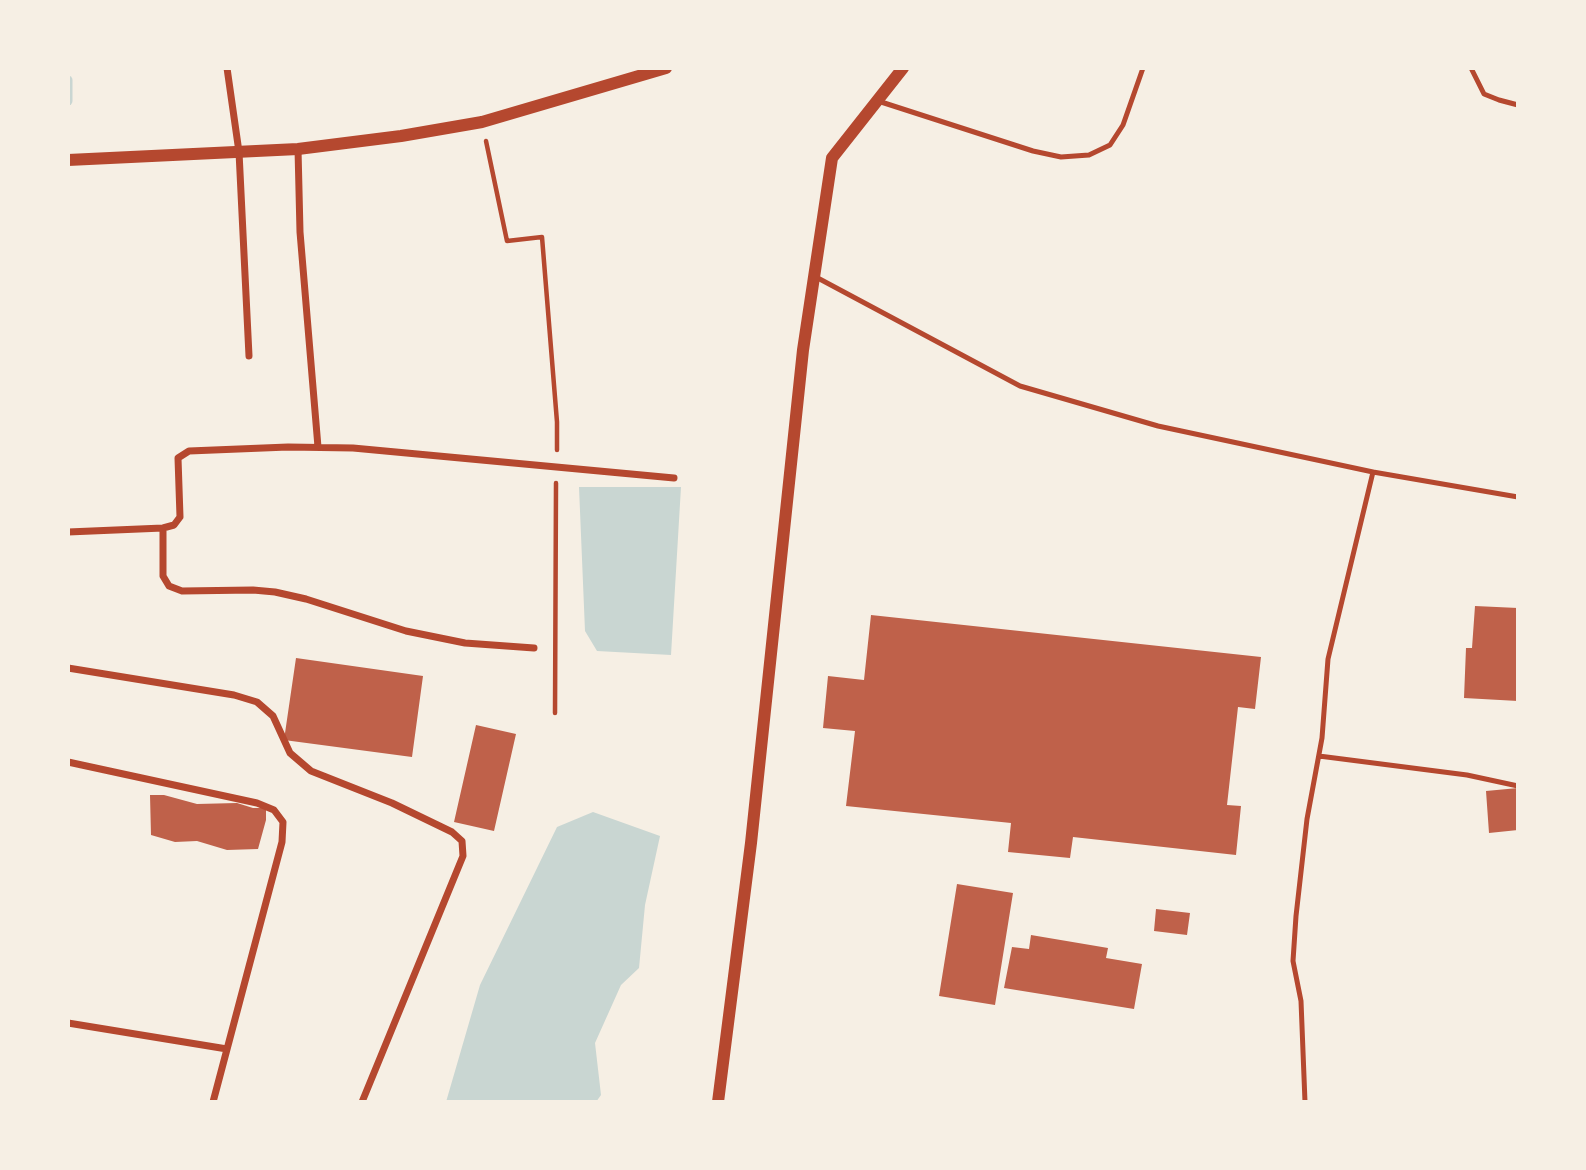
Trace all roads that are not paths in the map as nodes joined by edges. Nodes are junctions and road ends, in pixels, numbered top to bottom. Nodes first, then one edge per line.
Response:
1 (227, 68) edge
2 (666, 68) edge
3 (903, 68) edge
4 (1143, 68) edge
5 (1471, 68) edge
6 (878, 101) junction
7 (1518, 105) edge
8 (298, 149) junction
9 (239, 152) junction
10 (68, 160) edge
11 (814, 276) junction
12 (249, 356) dead end
13 (318, 447) junction
14 (1373, 472) junction
15 (674, 478) dead end
16 (1518, 497) edge
17 (163, 528) junction
18 (68, 532) edge
19 (534, 648) dead end
20 (68, 668) edge
21 (1319, 756) junction
22 (68, 762) edge
23 (1518, 786) edge
24 (68, 1023) edge
25 (227, 1049) junction
26 (213, 1102) edge
27 (362, 1102) edge
28 (718, 1102) edge
29 (1305, 1102) edge

1 - 9 street
2 - 8 street
3 - 6 street
4 - 6 lane
5 - 7 lane
6 - 11 street
8 - 9 street
8 - 13 street
9 - 10 street
9 - 12 street
11 - 14 lane
11 - 28 street
13 - 15 street
13 - 17 street
14 - 16 lane
14 - 21 lane
17 - 18 street
17 - 19 street
20 - 27 street
21 - 23 lane
21 - 29 lane
22 - 25 street
24 - 25 street
25 - 26 street

